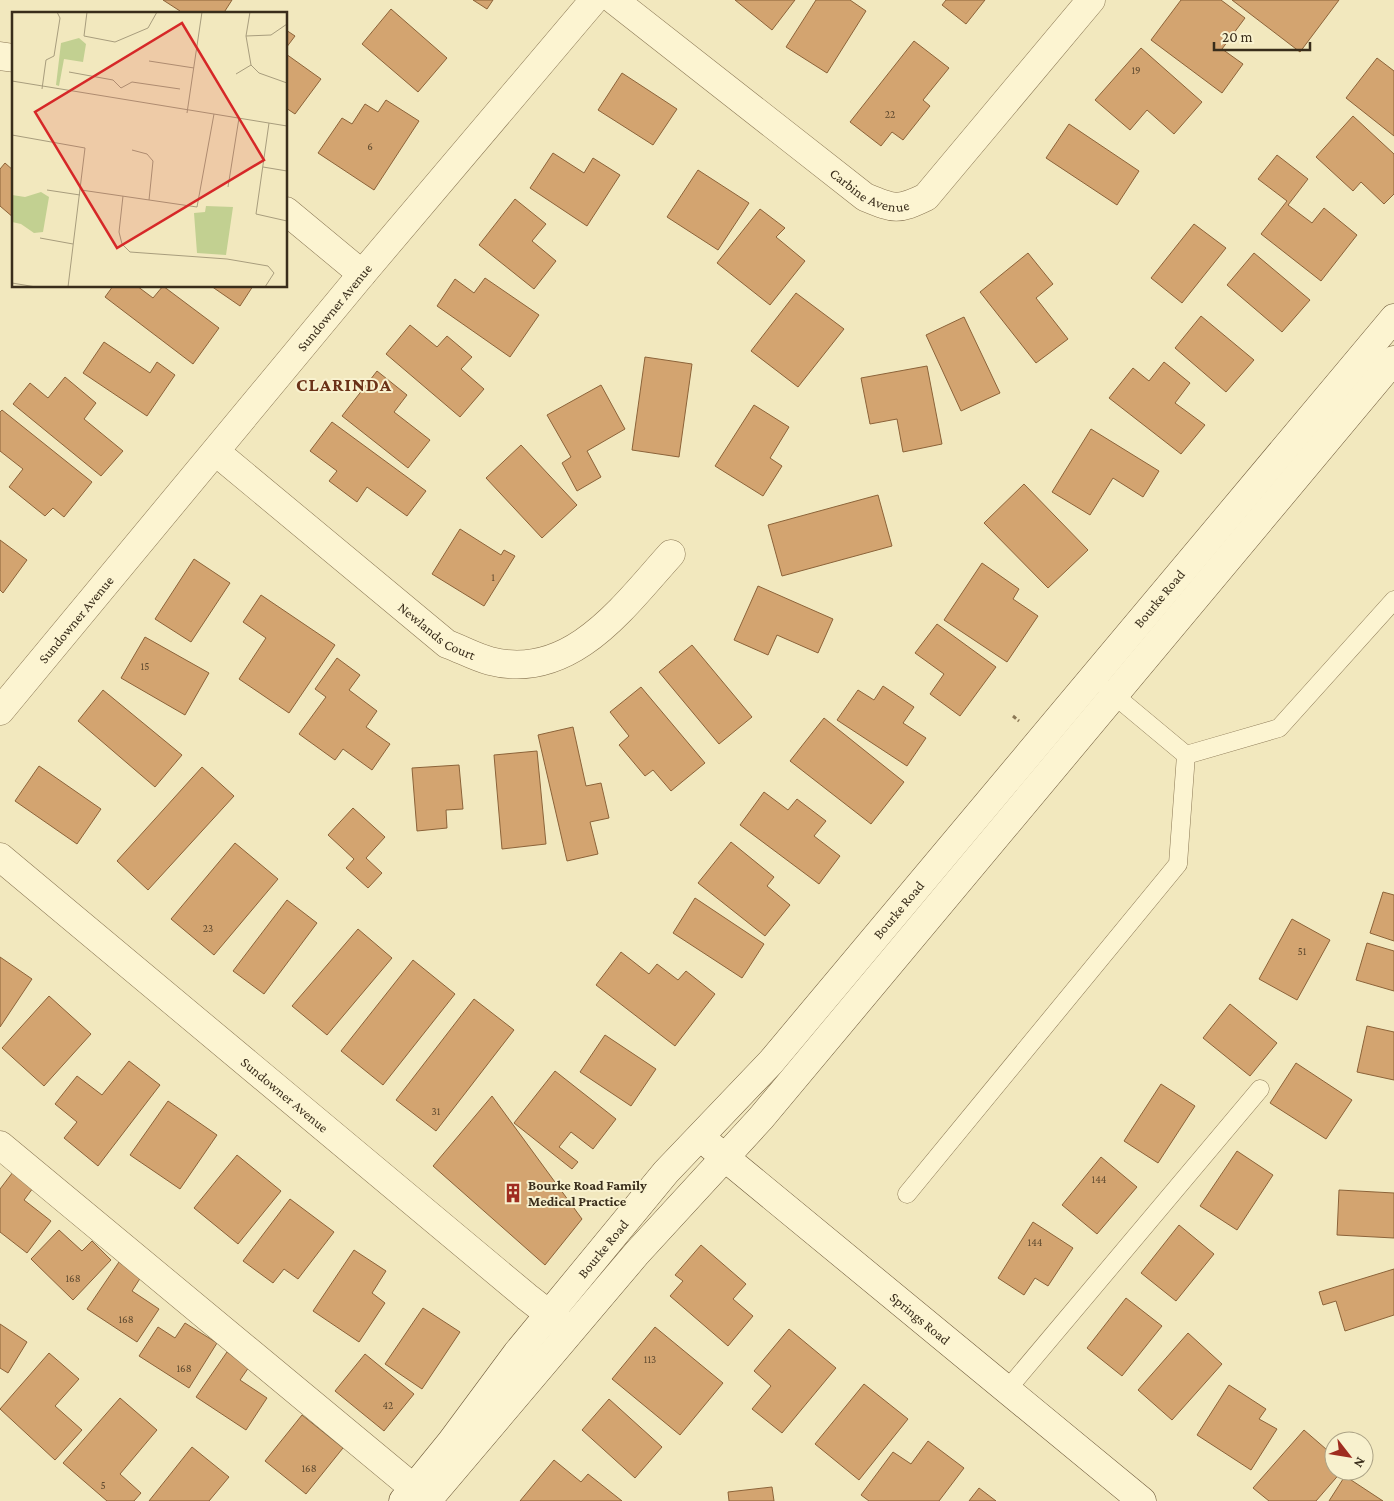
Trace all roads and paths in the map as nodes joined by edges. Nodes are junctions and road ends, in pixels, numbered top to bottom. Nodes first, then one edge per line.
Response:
1 (594, 0) edge
2 (614, 0) edge
3 (1091, 0) edge
4 (288, 212) edge
5 (362, 274) junction
6 (1394, 318) edge
7 (1394, 360) edge
8 (216, 452) junction
9 (671, 554) dead end
10 (1394, 600) edge
11 (1093, 678) junction
12 (1115, 695) junction
13 (0, 711) edge
14 (1186, 755) junction
15 (0, 857) edge
16 (1260, 1089) dead end
17 (699, 1137) junction
18 (0, 1145) edge
19 (725, 1158) junction
20 (907, 1194) dead end
21 (548, 1314) junction
22 (571, 1331) junction
23 (1006, 1391) junction
24 (418, 1498) edge
25 (1142, 1501) edge

1 - 5 main road, Sundowner Avenue
2 - 3 main road, Carbine Avenue
4 - 5 main road
5 - 8 main road, Sundowner Avenue
6 - 11 main road, Bourke Road
7 - 12 main road, Bourke Road
8 - 9 main road, Newlands Court
8 - 13 main road, Sundowner Avenue
10 - 14 lane
11 - 12 lane
11 - 17 main road, Bourke Road
12 - 14 lane
12 - 19 main road, Bourke Road
14 - 20 lane
15 - 21 main road, Sundowner Avenue
16 - 23 lane
17 - 19 main road, Springs Road
17 - 21 main road, Bourke Road
18 - 24 main road
19 - 22 main road, Bourke Road
19 - 23 main road, Springs Road
21 - 22 main road, Sundowner Avenue
21 - 24 main road, Bourke Road
22 - 24 main road, Bourke Road
23 - 25 main road, Springs Road

